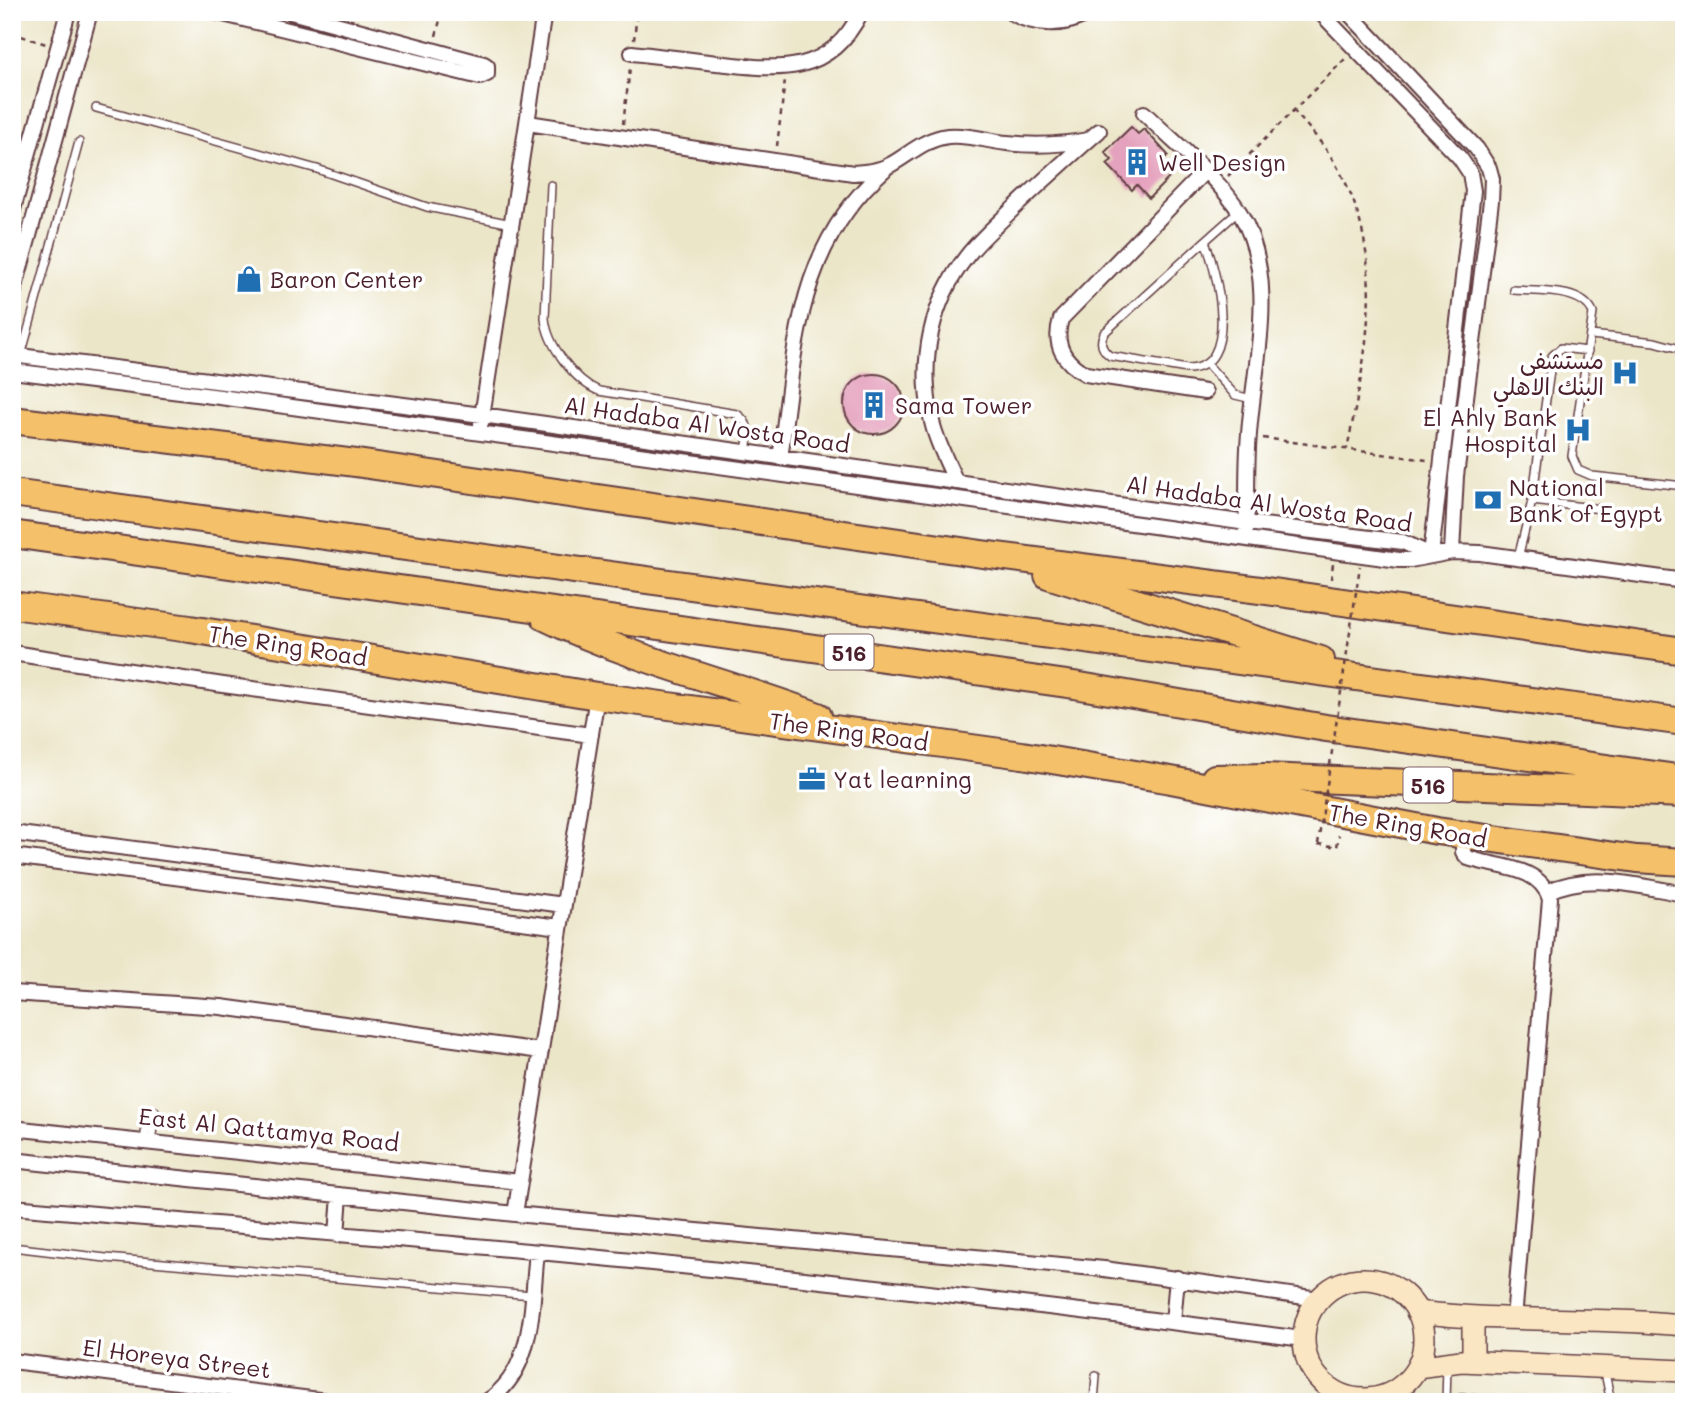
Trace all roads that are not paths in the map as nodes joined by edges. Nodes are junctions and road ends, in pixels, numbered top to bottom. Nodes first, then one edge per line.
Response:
1 (68, 12) edge
2 (90, 12) edge
3 (215, 12) edge
4 (291, 12) edge
5 (544, 12) edge
6 (861, 12) edge
7 (1010, 12) edge
8 (1089, 12) edge
9 (1320, 12) edge
10 (1348, 12) edge
11 (632, 53) road end
12 (47, 88) junction
13 (68, 94) junction
14 (96, 108) dead end
15 (1144, 113) dead end
16 (528, 123) junction
17 (79, 142) dead end
18 (887, 166) junction
19 (1204, 172) junction
20 (551, 185) dead end
21 (17, 197) junction
22 (1472, 200) junction
23 (1491, 201) junction
24 (38, 202) junction
25 (1239, 211) junction
26 (12, 213) edge
27 (512, 224) junction
28 (1205, 241) junction
29 (1514, 290) dead end
30 (12, 298) edge
31 (1591, 335) junction
32 (1684, 350) edge
33 (1588, 351) junction
34 (17, 355) edge
35 (1207, 364) junction
36 (12, 371) edge
37 (1205, 392) dead end
38 (1252, 399) junction
39 (482, 415) junction
40 (12, 420) edge
41 (480, 432) junction
42 (746, 453) junction
43 (780, 458) junction
44 (1440, 468) junction
45 (861, 469) junction
46 (1457, 475) junction
47 (956, 482) junction
48 (859, 486) junction
49 (1684, 486) edge
50 (12, 493) edge
51 (1532, 501) junction
52 (1610, 510) dead end
53 (1247, 523) junction
54 (12, 534) edge
55 (1246, 539) junction
56 (1451, 552) junction
57 (982, 554) junction
58 (1431, 555) junction
59 (1518, 558) junction
60 (1684, 581) edge
61 (12, 604) edge
62 (522, 605) junction
63 (1684, 651) edge
64 (12, 653) edge
65 (1393, 683) junction
66 (597, 696) junction
67 (1684, 722) edge
68 (863, 733) junction
69 (591, 735) junction
70 (1684, 779) edge
71 (1171, 780) junction
72 (1468, 787) junction
73 (1684, 794) edge
74 (1251, 796) junction
75 (12, 832) edge
76 (1463, 835) junction
77 (42, 836) junction
78 (12, 856) edge
79 (39, 858) junction
80 (1684, 862) edge
81 (252, 863) junction
82 (248, 886) junction
83 (432, 887) junction
84 (1547, 892) junction
85 (1684, 894) edge
86 (564, 905) junction
87 (429, 910) junction
88 (560, 927) junction
89 (12, 993) edge
90 (541, 1051) junction
91 (151, 1111) dead end
92 (12, 1128) edge
93 (147, 1142) junction
94 (12, 1160) edge
95 (520, 1182) junction
96 (340, 1195) junction
97 (12, 1207) edge
98 (515, 1214) junction
99 (337, 1235) junction
100 (12, 1247) edge
101 (537, 1252) junction
102 (1177, 1278) junction
103 (532, 1295) junction
104 (1319, 1299) junction
105 (1417, 1312) junction
106 (1473, 1318) junction
107 (1514, 1319) junction
108 (1172, 1322) junction
109 (1684, 1325) edge
110 (1303, 1339) junction
111 (12, 1361) edge
112 (1473, 1361) junction
113 (1604, 1366) junction
114 (1417, 1367) junction
115 (1447, 1371) junction
116 (1684, 1371) edge
117 (1096, 1376) dead end
118 (1394, 1395) edge
119 (1351, 1400) edge
120 (1462, 1400) edge
121 (335, 1402) edge
122 (486, 1402) edge
123 (1094, 1402) edge
124 (1446, 1402) edge
125 (1535, 1402) edge
126 (1611, 1402) edge

1 - 12 street
2 - 13 street
3 - 4 street
5 - 16 street
6 - 11 street
7 - 8 street
9 - 22 street
10 - 23 street
12 - 13 street
12 - 21 street
13 - 24 street
14 - 27 lane
15 - 19 street
16 - 18 street
16 - 27 street
17 - 34 lane
18 - 43 street
18 - 47 street
19 - 25 street
19 - 37 street
20 - 42 lane
21 - 24 street
21 - 26 street
22 - 23 street
22 - 44 street
23 - 46 street
24 - 30 street
25 - 28 lane
25 - 38 street
27 - 39 street
28 - 35 lane
28 - 35 lane
29 - 31 lane
31 - 32 lane
31 - 33 lane
33 - 49 lane
33 - 51 lane
34 - 39 street, Al Hadaba Al Wosta Road
35 - 38 lane
36 - 41 street, Al Hadaba Al Wosta Road
38 - 53 street
39 - 41 street
39 - 42 street, Al Hadaba Al Wosta Road
40 - 57 highway, 516
41 - 48 street, Al Hadaba Al Wosta Road
42 - 43 street, Al Hadaba Al Wosta Road
43 - 45 street, Al Hadaba Al Wosta Road
44 - 46 street
44 - 58 street
45 - 47 street, Al Hadaba Al Wosta Road
45 - 48 street
46 - 56 street
47 - 53 street, Al Hadaba Al Wosta Road
48 - 55 street, Al Hadaba Al Wosta Road
50 - 65 highway, 516
51 - 52 lane
51 - 59 lane
53 - 55 street
53 - 58 street, Al Hadaba Al Wosta Road
54 - 62 highway, 516
55 - 58 street, Al Hadaba Al Wosta Road
56 - 58 street
56 - 59 street
57 - 63 highway, 516
57 - 65 highway, 516
59 - 60 street
61 - 66 highway, The Ring Road / 516
62 - 68 highway, 516
62 - 70 highway, 516
64 - 69 street
65 - 67 highway, 516
66 - 68 highway, The Ring Road / 516
66 - 69 street
68 - 71 highway, The Ring Road / 516
69 - 86 street
71 - 72 highway, 516
71 - 74 highway, The Ring Road / 516
72 - 73 highway, 516
72 - 74 highway, 516
74 - 76 highway, The Ring Road / 516
75 - 77 street
76 - 80 highway, The Ring Road / 516
76 - 84 street
77 - 79 street
77 - 81 street
78 - 79 street
79 - 82 street
81 - 82 street
81 - 83 street
82 - 87 street
83 - 86 street
83 - 87 street
84 - 85 street
84 - 107 street
86 - 88 street
87 - 88 street
88 - 90 street
89 - 90 street
90 - 95 street
91 - 93 lane
92 - 93 street, East Al Qattamya Road
93 - 95 street, East Al Qattamya Road
94 - 96 street
95 - 98 street
96 - 98 street
96 - 99 street
97 - 99 street
98 - 102 street
99 - 101 street
100 - 103 lane
101 - 103 street
101 - 108 street
102 - 104 street
102 - 108 street
103 - 122 street
104 - 105 street
104 - 110 street
105 - 106 street
105 - 114 street
106 - 107 street
106 - 112 street
107 - 109 street
108 - 110 street
110 - 119 street
111 - 121 street, El Horeya Street
112 - 113 street
112 - 115 street
113 - 116 street
113 - 126 lane
114 - 115 street
114 - 118 street
115 - 120 lane
115 - 124 lane
117 - 123 lane
118 - 119 street
120 - 125 lane

